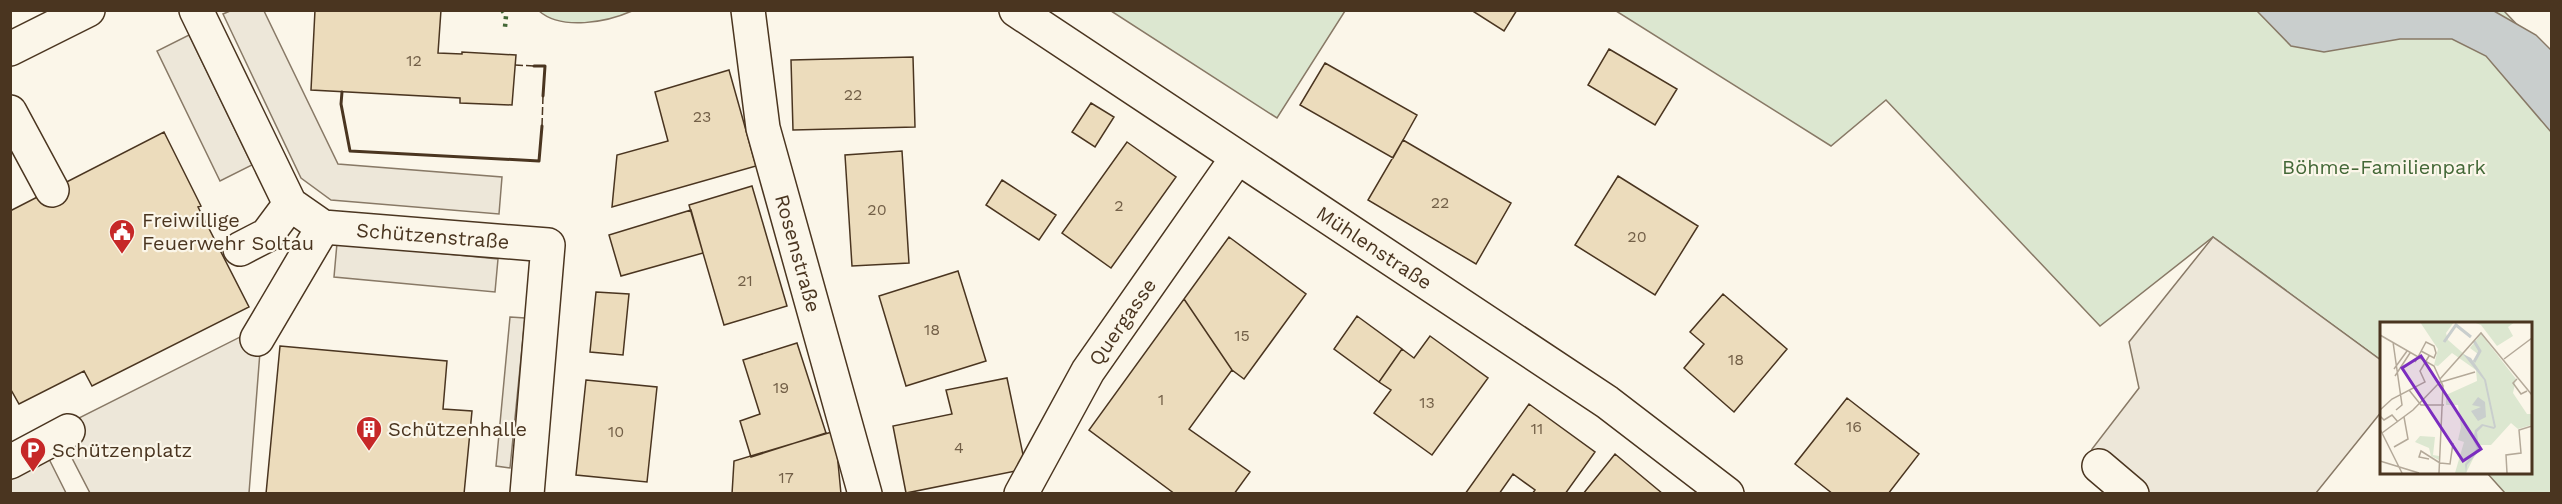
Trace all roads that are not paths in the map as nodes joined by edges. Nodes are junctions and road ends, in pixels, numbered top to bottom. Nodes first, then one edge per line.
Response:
1 (88, 10) edge
2 (196, 10) edge
3 (748, 10) edge
4 (1016, 10) edge
5 (10, 49) edge
6 (10, 112) edge
7 (1237, 158) junction
8 (51, 189) dead end
9 (290, 204) junction
10 (323, 227) junction
11 (240, 249) dead end
12 (257, 339) dead end
13 (69, 431) dead end
14 (10, 462) edge
15 (2099, 466) dead end
16 (526, 494) edge
17 (865, 494) edge
18 (1021, 494) edge
19 (1727, 494) edge
20 (2132, 494) edge

1 - 5 street
2 - 9 street
3 - 17 street, Rosenstraße
4 - 7 street, Mühlenstraße
6 - 8 street
7 - 18 street, Quergasse
7 - 19 street, Mühlenstraße
9 - 10 street
9 - 11 street
10 - 12 street
10 - 16 street, Schützenstraße
13 - 14 street
15 - 20 street

